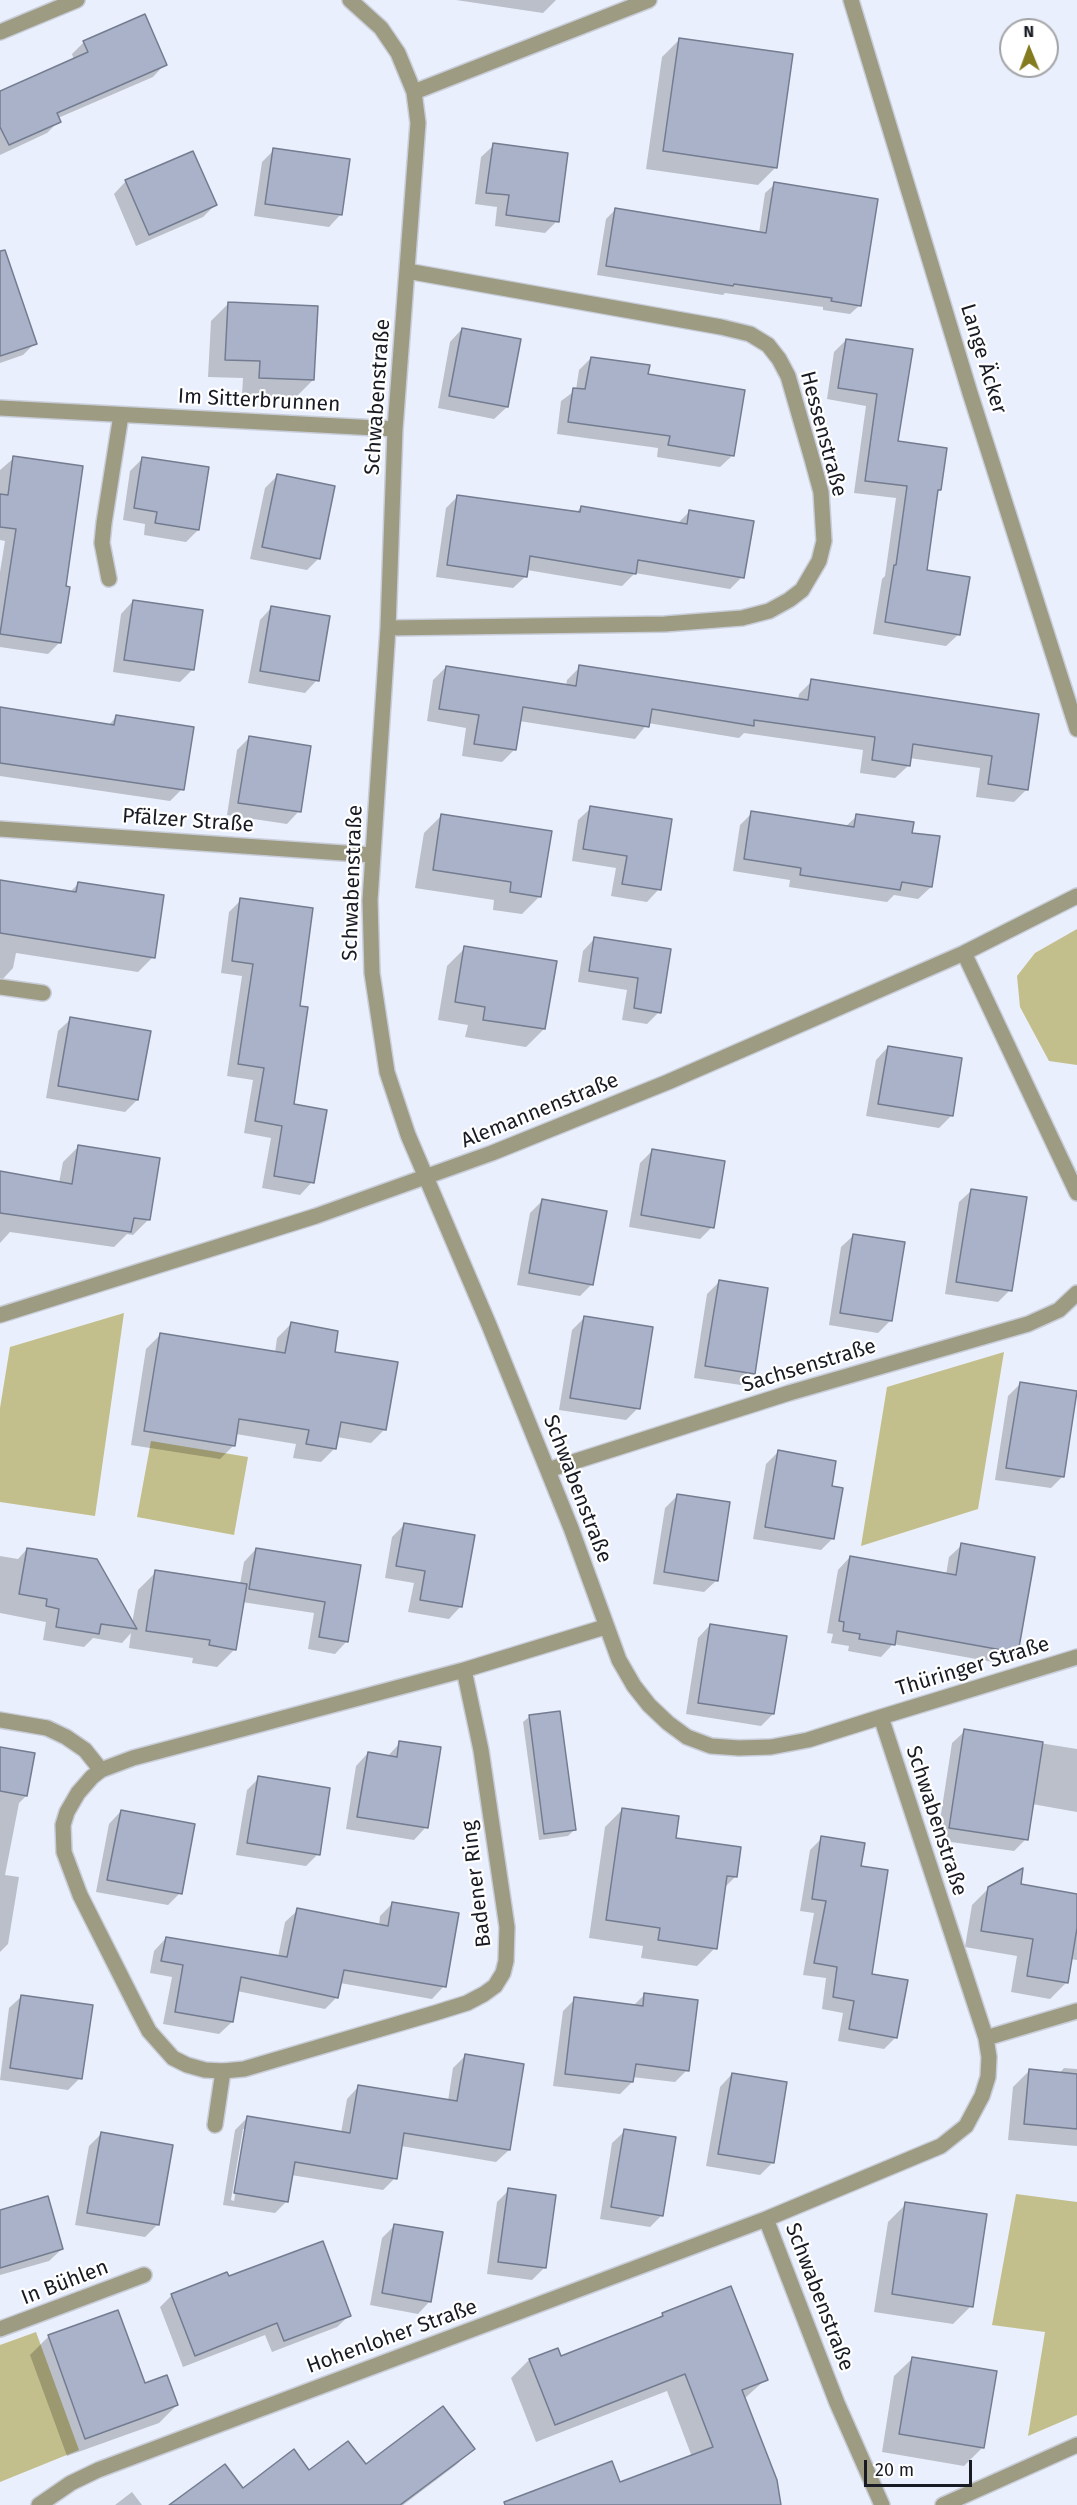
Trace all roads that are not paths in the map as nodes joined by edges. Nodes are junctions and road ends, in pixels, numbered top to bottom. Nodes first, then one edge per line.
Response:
1 (77, 0) edge
2 (350, 0) edge
3 (649, 0) edge
4 (851, 0) edge
5 (0, 32) edge
6 (414, 92) junction
7 (407, 271) junction
8 (0, 408) edge
9 (121, 415) junction
10 (395, 429) junction
11 (109, 579) dead end
12 (388, 628) junction
13 (1077, 729) edge
14 (0, 829) edge
15 (372, 855) junction
16 (1077, 896) edge
17 (964, 952) junction
18 (0, 987) edge
19 (43, 993) dead end
20 (426, 1178) junction
21 (1077, 1193) edge
22 (1077, 1293) edge
23 (0, 1315) edge
24 (548, 1470) junction
25 (605, 1627) junction
26 (1077, 1657) edge
27 (464, 1670) junction
28 (881, 1717) junction
29 (0, 1720) edge
30 (101, 1770) junction
31 (1077, 2011) edge
32 (986, 2038) junction
33 (223, 2071) junction
34 (215, 2125) dead end
35 (766, 2219) junction
36 (144, 2275) dead end
37 (0, 2329) edge
38 (1077, 2445) edge
39 (39, 2505) edge
40 (882, 2505) edge
41 (943, 2505) edge

1 - 5 street
2 - 6 street, Schwabenstraße
3 - 6 street
4 - 13 street, Lange Äcker
6 - 7 street, Schwabenstraße
7 - 10 street, Schwabenstraße
7 - 12 street, Hessenstraße
8 - 9 street, Im Sitterbrunnen
9 - 10 street, Im Sitterbrunnen
9 - 11 street
10 - 12 street, Schwabenstraße
12 - 15 street, Schwabenstraße
14 - 15 street, Pfälzer Straße
15 - 20 street, Schwabenstraße
16 - 17 street, Alemannenstraße
17 - 20 street, Alemannenstraße
17 - 21 street
18 - 19 street
20 - 23 street, Alemannenstraße
20 - 24 street, Schwabenstraße
22 - 24 street, Sachsenstraße
24 - 25 street, Schwabenstraße
25 - 27 street, Badener Ring
25 - 28 street, Schwabenstraße
26 - 28 street, Thüringer Straße
27 - 30 street, Badener Ring
27 - 33 street, Badener Ring
28 - 32 street, Schwabenstraße
29 - 30 street
30 - 33 street, Badener Ring
31 - 32 street
32 - 35 street, Schwabenstraße
33 - 34 street
35 - 39 street, Hohenloher Straße
35 - 40 street, Schwabenstraße
36 - 37 street, In Bühlen
38 - 41 street

